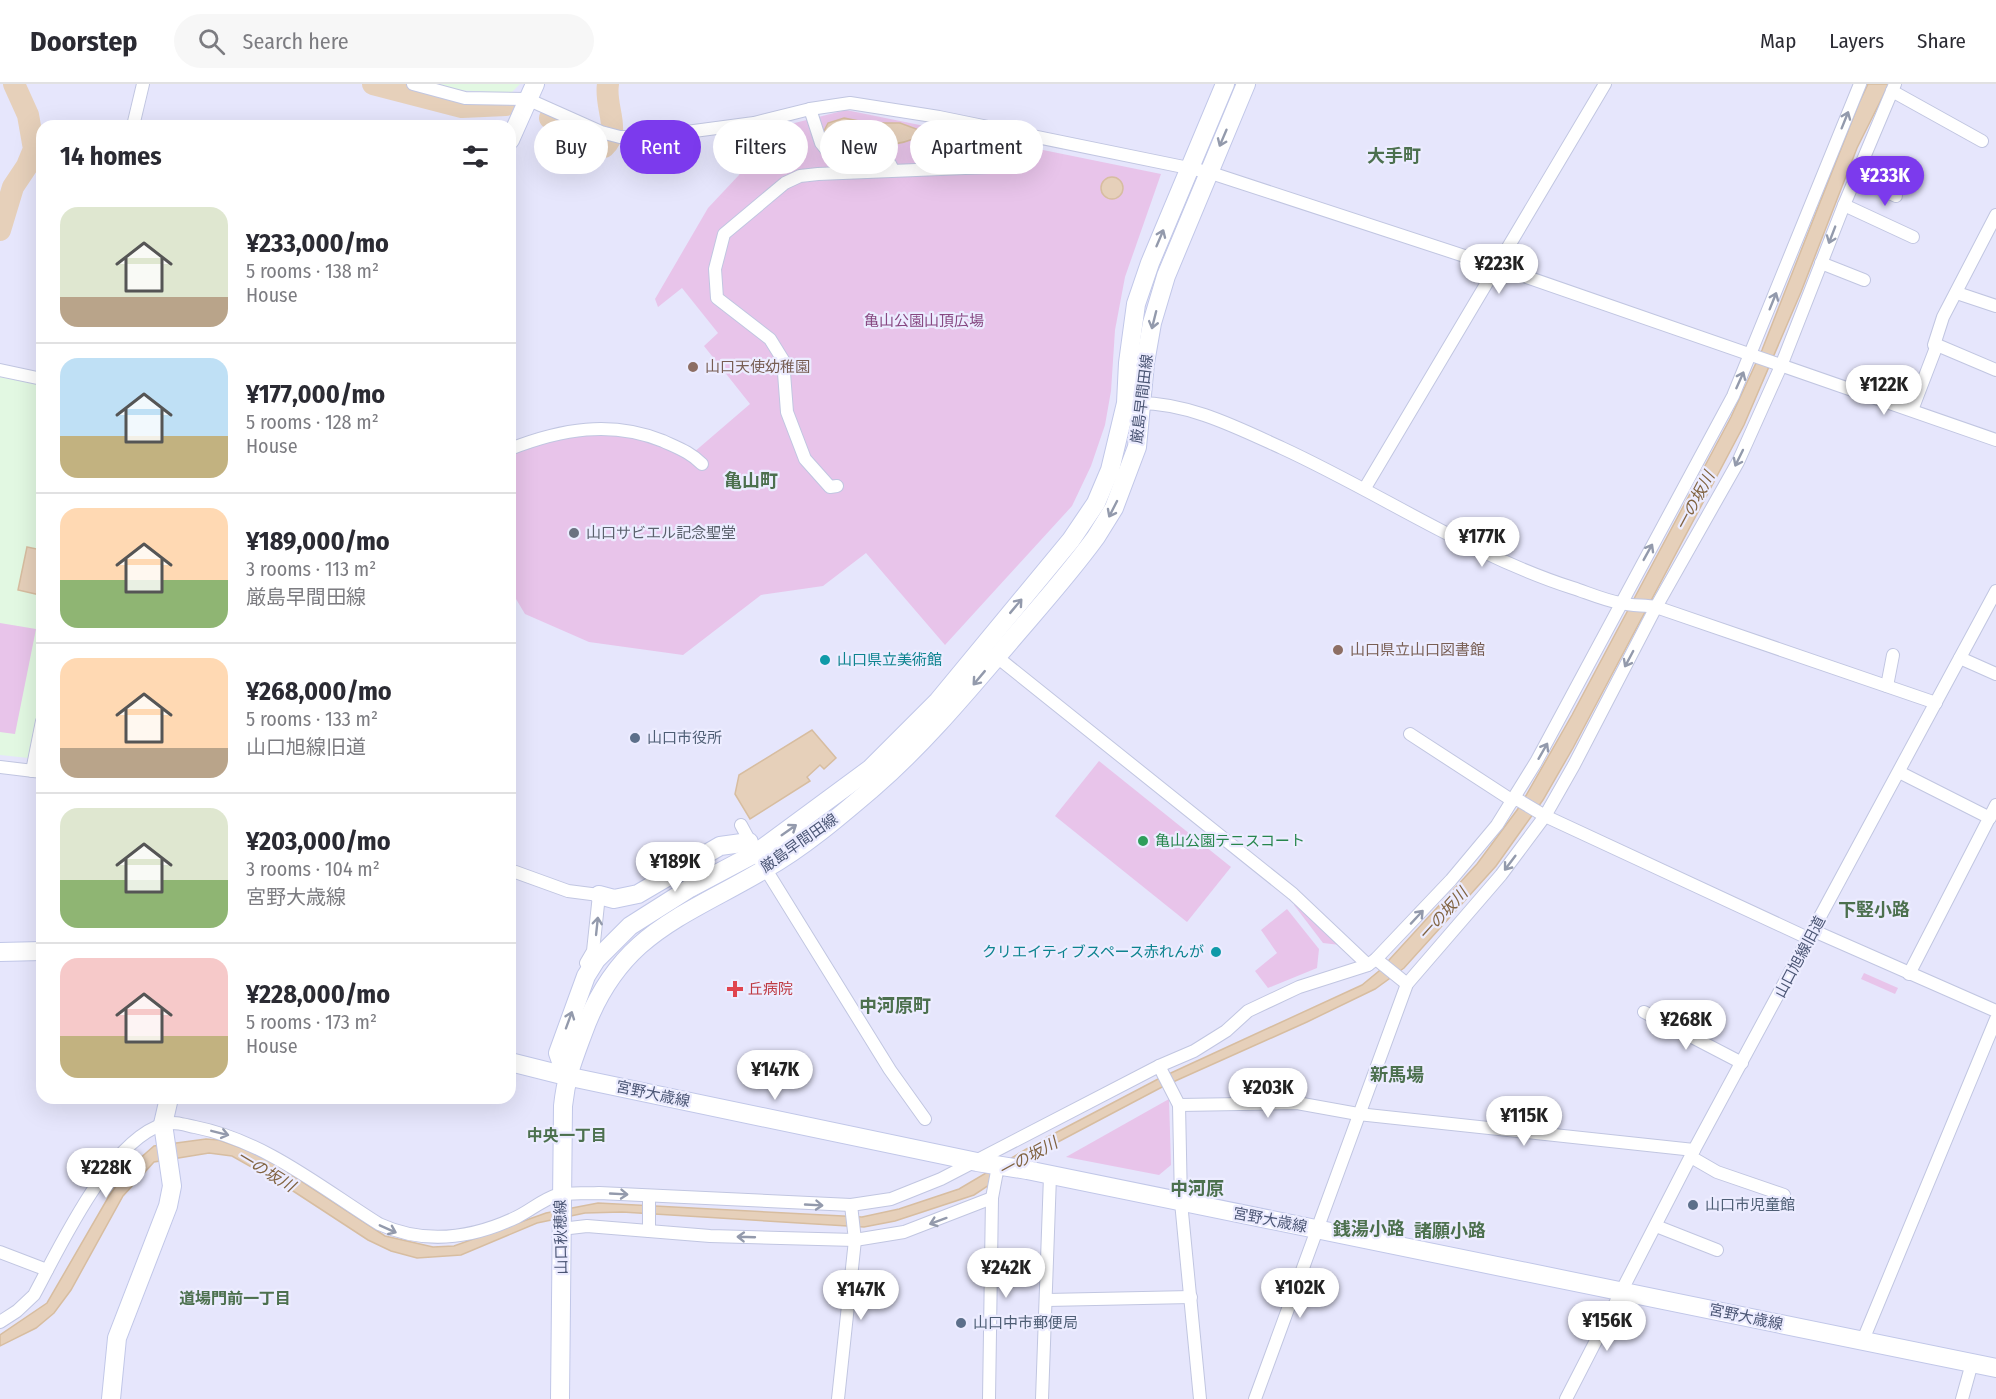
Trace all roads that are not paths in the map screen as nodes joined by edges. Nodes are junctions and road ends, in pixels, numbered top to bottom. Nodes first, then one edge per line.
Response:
1 (143, 84) edge
2 (413, 84) edge
3 (1225, 84) edge
4 (1246, 84) edge
5 (1605, 84) edge
6 (1860, 84) edge
7 (1893, 87) edge
8 (531, 91) edge
9 (810, 109) junction
10 (134, 120) edge
11 (952, 120) edge
12 (516, 129) edge
13 (820, 140) edge
14 (1043, 140) edge
15 (1982, 141) dead end
16 (1189, 170) junction
17 (1208, 172) junction
18 (820, 174) edge
19 (1855, 177) junction
20 (1896, 196) dead end
21 (1844, 205) junction
22 (1996, 215) edge
23 (1913, 237) dead end
24 (1821, 263) junction
25 (1498, 267) junction
26 (1863, 280) dead end
27 (1957, 293) junction
28 (1996, 306) edge
29 (1937, 345) junction
30 (1754, 356) junction
31 (1778, 365) junction
32 (0, 370) edge
33 (1996, 370) edge
34 (36, 378) edge
35 (1134, 403) junction
36 (1912, 411) junction
37 (1996, 438) edge
38 (516, 447) edge
39 (702, 464) dead end
40 (837, 486) dead end
41 (1365, 488) junction
42 (1996, 591) edge
43 (1623, 604) junction
44 (1653, 607) junction
45 (1893, 656) dead end
46 (997, 657) junction
47 (1960, 658) junction
48 (1996, 674) edge
49 (1887, 686) junction
50 (1936, 703) junction
51 (1410, 734) dead end
52 (0, 767) edge
53 (36, 772) edge
54 (1899, 772) junction
55 (1516, 800) junction
56 (1996, 805) edge
57 (1543, 815) junction
58 (741, 825) dead end
59 (1991, 826) edge
60 (752, 848) junction
61 (766, 868) junction
62 (516, 872) edge
63 (599, 895) junction
64 (1812, 935) junction
65 (36, 951) edge
66 (0, 952) edge
67 (1375, 963) junction
68 (1909, 974) junction
69 (1405, 982) junction
70 (579, 994) junction
71 (1996, 1011) edge
72 (1644, 1012) dead end
73 (1996, 1019) edge
74 (1742, 1063) junction
75 (516, 1064) edge
76 (1160, 1068) junction
77 (566, 1076) junction
78 (168, 1104) edge
79 (1179, 1106) junction
80 (1358, 1114) junction
81 (925, 1119) dead end
82 (163, 1129) junction
83 (1692, 1153) junction
84 (976, 1162) junction
85 (998, 1166) junction
86 (1050, 1176) junction
87 (560, 1194) junction
88 (1784, 1196) dead end
89 (992, 1198) junction
90 (650, 1199) junction
91 (1181, 1202) junction
92 (851, 1205) junction
93 (649, 1225) junction
94 (1656, 1226) junction
95 (1317, 1229) junction
96 (561, 1230) junction
97 (854, 1237) junction
98 (1717, 1250) dead end
99 (0, 1252) edge
100 (47, 1270) junction
101 (1621, 1291) junction
102 (1191, 1297) junction
103 (1047, 1300) junction
104 (0, 1323) edge
105 (1863, 1340) junction
106 (1972, 1363) junction
107 (1996, 1368) edge
108 (111, 1399) edge
109 (560, 1399) edge
110 (838, 1399) edge
111 (990, 1399) edge
112 (1042, 1399) edge
113 (1200, 1399) edge
114 (1255, 1399) edge
115 (1566, 1399) edge
116 (1962, 1399) edge

1 - 10 street
2 - 8 street
3 - 16 main road, 厳島早間田線
4 -> 17 main road, 厳島早間田線
5 - 25 street
30 -> 6 street
7 - 15 street
7 - 19 street
8 - 9 street
8 - 12 main road
9 - 11 street
9 - 13 street
14 - 16 street
16 - 17 street
35 -> 16 main road, 厳島早間田線
17 - 25 street
17 -> 35 main road, 厳島早間田線
18 - 40 street
19 - 20 street
19 - 21 street
21 - 23 street
21 -> 24 street
22 - 27 street
24 - 26 street
24 - 31 street
25 - 30 street
25 - 41 street
27 - 28 street
27 - 29 street
29 - 33 street
29 - 36 street
30 - 31 street
43 -> 30 street
31 - 36 street
31 -> 44 street
32 - 34 street
35 - 41 street
35 -> 46 main road, 厳島早間田線
60 -> 35 main road, 厳島早間田線
36 - 37 street
38 - 39 street
41 - 43 street
42 - 47 street, 山口旭線旧道
43 - 44 street
55 -> 43 street
44 - 49 street
44 -> 57 street
45 - 49 street
46 -> 61 main road, 厳島早間田線
46 - 67 street
47 - 48 street
47 - 50 street, 山口旭線旧道
49 - 50 street
50 - 54 street, 山口旭線旧道
51 - 55 street
52 - 53 street
54 - 59 street
54 - 64 street, 山口旭線旧道
55 - 57 street
67 -> 55 street
56 - 59 street
57 - 64 street
57 -> 69 street
58 - 60 street
59 - 68 street
60 - 61 street
60 - 63 main road
60 - 70 main road, 厳島早間田線
61 - 77 main road, 厳島早間田線
61 - 81 street
62 - 63 street
70 -> 63 street
64 - 68 street
64 - 74 street, 山口旭線旧道
65 - 66 main road
67 - 69 street
67 - 76 street
68 - 71 street
69 - 80 street
77 -> 70 main road, 厳島早間田線
72 - 74 street
73 - 105 street
74 - 83 street, 山口旭線旧道
75 - 77 main road, 宮野大歳線
76 - 79 street
76 - 84 street
77 - 84 main road, 宮野大歳線
77 - 87 main road, 山口秋穂線
78 - 82 main road
79 - 80 street
79 - 91 street
80 - 83 street
80 - 95 street
82 -> 87 street
82 - 100 street
82 - 108 main road
83 - 88 street
83 - 94 street, 山口旭線旧道
84 - 85 main road, 宮野大歳線
84 - 92 street
85 - 86 main road, 宮野大歳線
85 - 89 street
86 - 91 main road, 宮野大歳線
86 - 103 street
87 -> 90 street
87 - 96 main road, 山口秋穂線
89 -> 97 street
89 - 111 street
90 -> 92 street
90 - 93 street
91 - 95 main road, 宮野大歳線
91 - 102 street
92 - 97 street
93 - 96 street
97 -> 93 street
94 - 98 street
94 - 101 street, 山口旭線旧道
95 - 101 main road, 宮野大歳線
95 - 114 street
96 - 109 main road, 山口秋穂線
97 - 110 street
99 - 100 street
100 - 104 street
101 - 105 main road, 宮野大歳線
101 - 115 street, 山口旭線旧道
102 - 103 street
102 - 113 street
103 - 112 street
105 - 106 main road, 宮野大歳線
106 - 107 main road, 宮野大歳線
106 - 116 street

